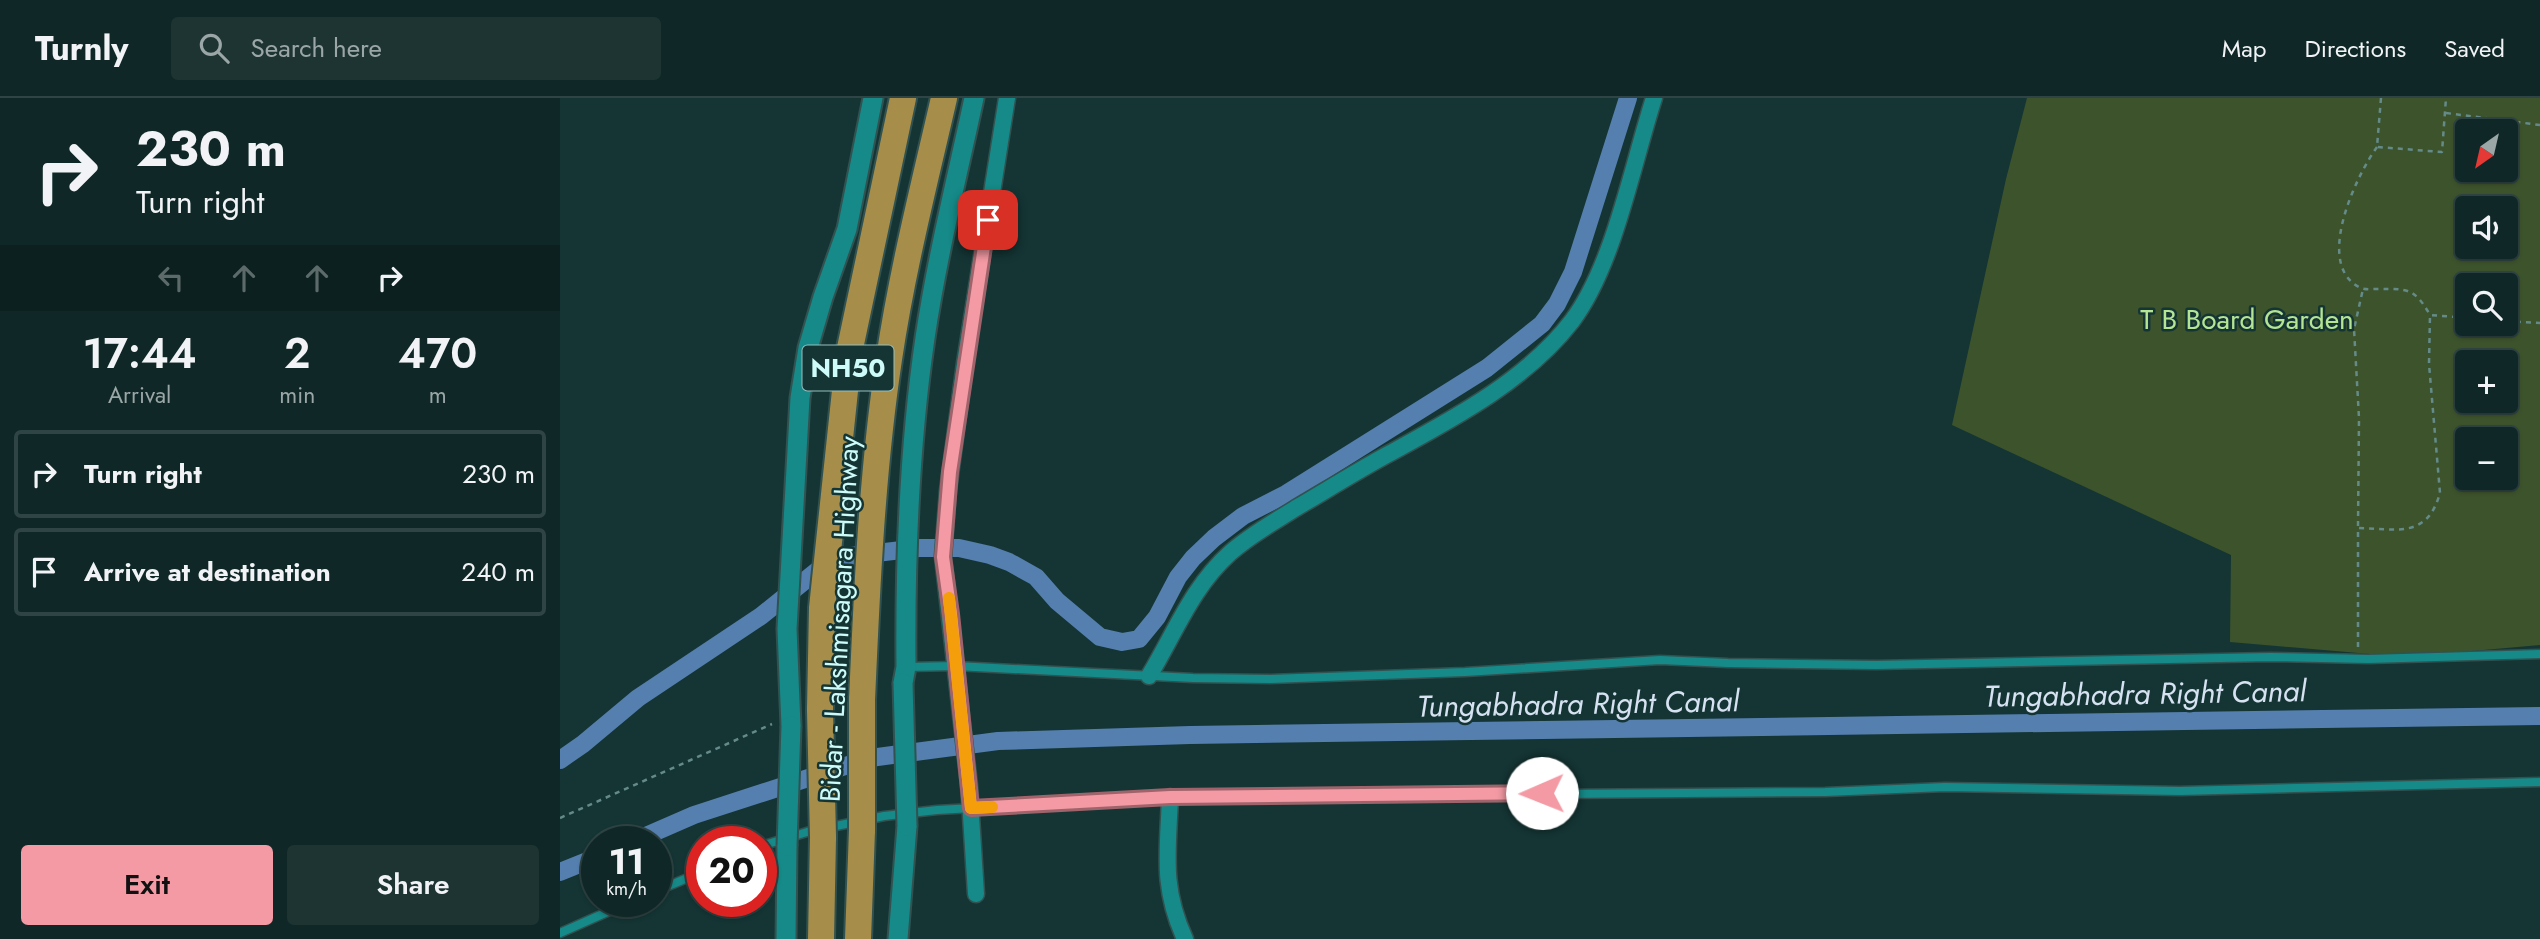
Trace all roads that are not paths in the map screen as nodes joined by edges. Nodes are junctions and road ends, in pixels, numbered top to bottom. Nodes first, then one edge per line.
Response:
1 (873, 98) edge
2 (903, 98) edge
3 (944, 98) edge
4 (974, 98) edge
5 (1007, 98) edge
6 (1654, 98) edge
7 (2540, 654) edge
8 (956, 666) junction
9 (905, 675) junction
10 (1149, 676) junction
11 (2540, 782) edge
12 (1170, 797) junction
13 (971, 808) junction
14 (777, 841) edge
15 (976, 894) dead end
16 (596, 917) edge
17 (560, 933) edge
18 (786, 939) edge
19 (821, 939) edge
20 (858, 939) edge
21 (898, 939) edge
22 (1185, 939) edge

1 - 18 street, Bidar - Lakshmisagara Highway, bridge
2 - 19 highway, Bidar - Lakshmisagara Highway / NH50, bridge
3 - 20 highway, Bidar - Lakshmisagara Highway / NH50, bridge
4 - 9 street
5 - 8 street
6 - 10 street
7 - 10 lane
8 - 9 lane
8 - 10 lane
8 - 13 street
9 - 21 street, bridge
11 - 12 lane
12 - 13 lane
12 - 22 street
13 - 14 lane
13 - 15 street
16 - 17 lane

